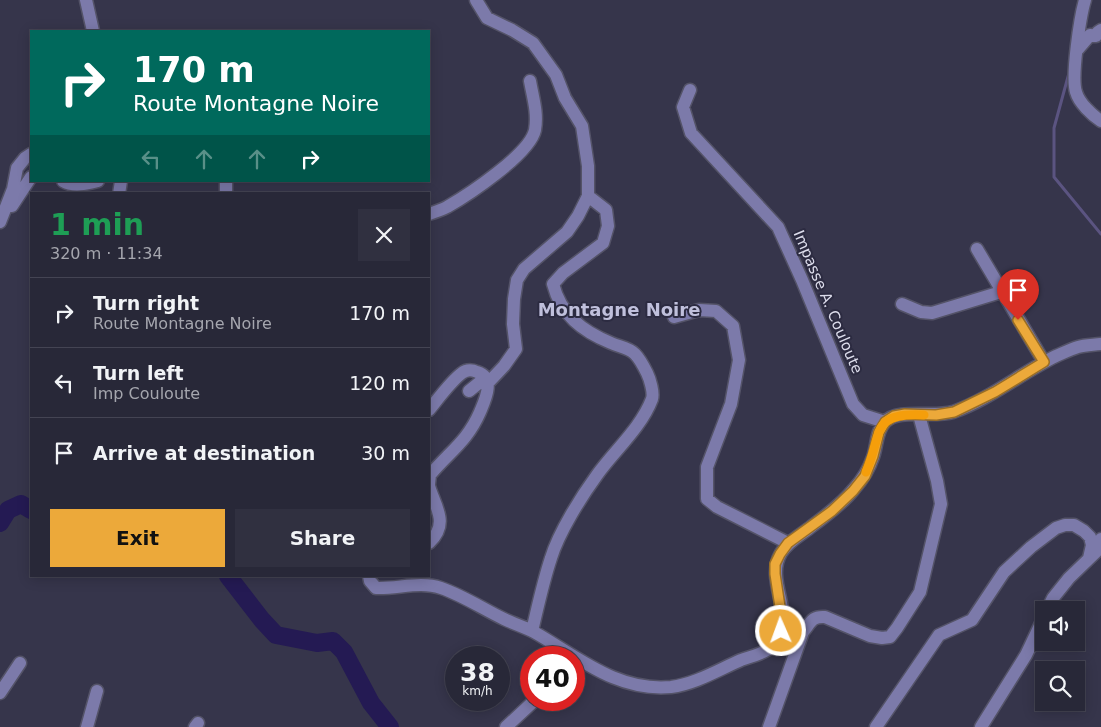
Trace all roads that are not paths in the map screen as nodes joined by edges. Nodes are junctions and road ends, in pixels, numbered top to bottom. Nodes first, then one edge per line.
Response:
1 (86, 0) edge
2 (476, 0) edge
3 (1085, 0) edge
4 (94, 30) edge
5 (1101, 30) edge
6 (1077, 50) junction
7 (530, 81) dead end
8 (690, 90) dead end
9 (1101, 121) edge
10 (30, 155) edge
11 (30, 178) edge
12 (64, 182) edge
13 (95, 182) edge
14 (588, 196) junction
15 (430, 214) edge
16 (4, 217) edge
17 (977, 249) dead end
18 (1001, 292) junction
19 (902, 304) dead end
20 (674, 317) dead end
21 (1101, 344) edge
22 (1044, 362) junction
23 (489, 385) junction
24 (469, 391) dead end
25 (430, 409) edge
26 (919, 415) junction
27 (885, 422) junction
28 (430, 475) edge
29 (430, 488) edge
30 (1101, 539) edge
31 (430, 542) edge
32 (788, 543) junction
33 (1096, 554) edge
34 (370, 577) edge
35 (1052, 601) edge
36 (532, 631) junction
37 (1035, 636) edge
38 (554, 646) edge
39 (20, 663) dead end
40 (585, 665) edge
41 (97, 691) dead end
42 (0, 694) edge
43 (523, 711) edge
44 (87, 727) edge
45 (506, 727) edge
46 (769, 727) edge
47 (876, 727) edge
48 (981, 727) edge

1 - 4 street
2 - 14 street
3 - 6 street
5 - 6 street
6 - 9 street
7 - 15 street
8 - 27 street, Impasse A. Couloute
10 - 16 street
11 - 16 street
12 - 13 street
14 - 23 street
14 - 36 street
17 - 18 street
18 - 19 street
18 - 22 street
20 - 32 street
21 - 22 street
22 - 26 street
23 - 24 street
23 - 25 street
23 - 28 street
26 - 27 street
26 - 46 street
27 - 32 street
29 - 31 street
30 - 33 street
32 - 40 street
33 - 35 street
33 - 47 street
34 - 36 street
36 - 38 street
37 - 48 street
39 - 42 street
41 - 44 street
43 - 45 street

